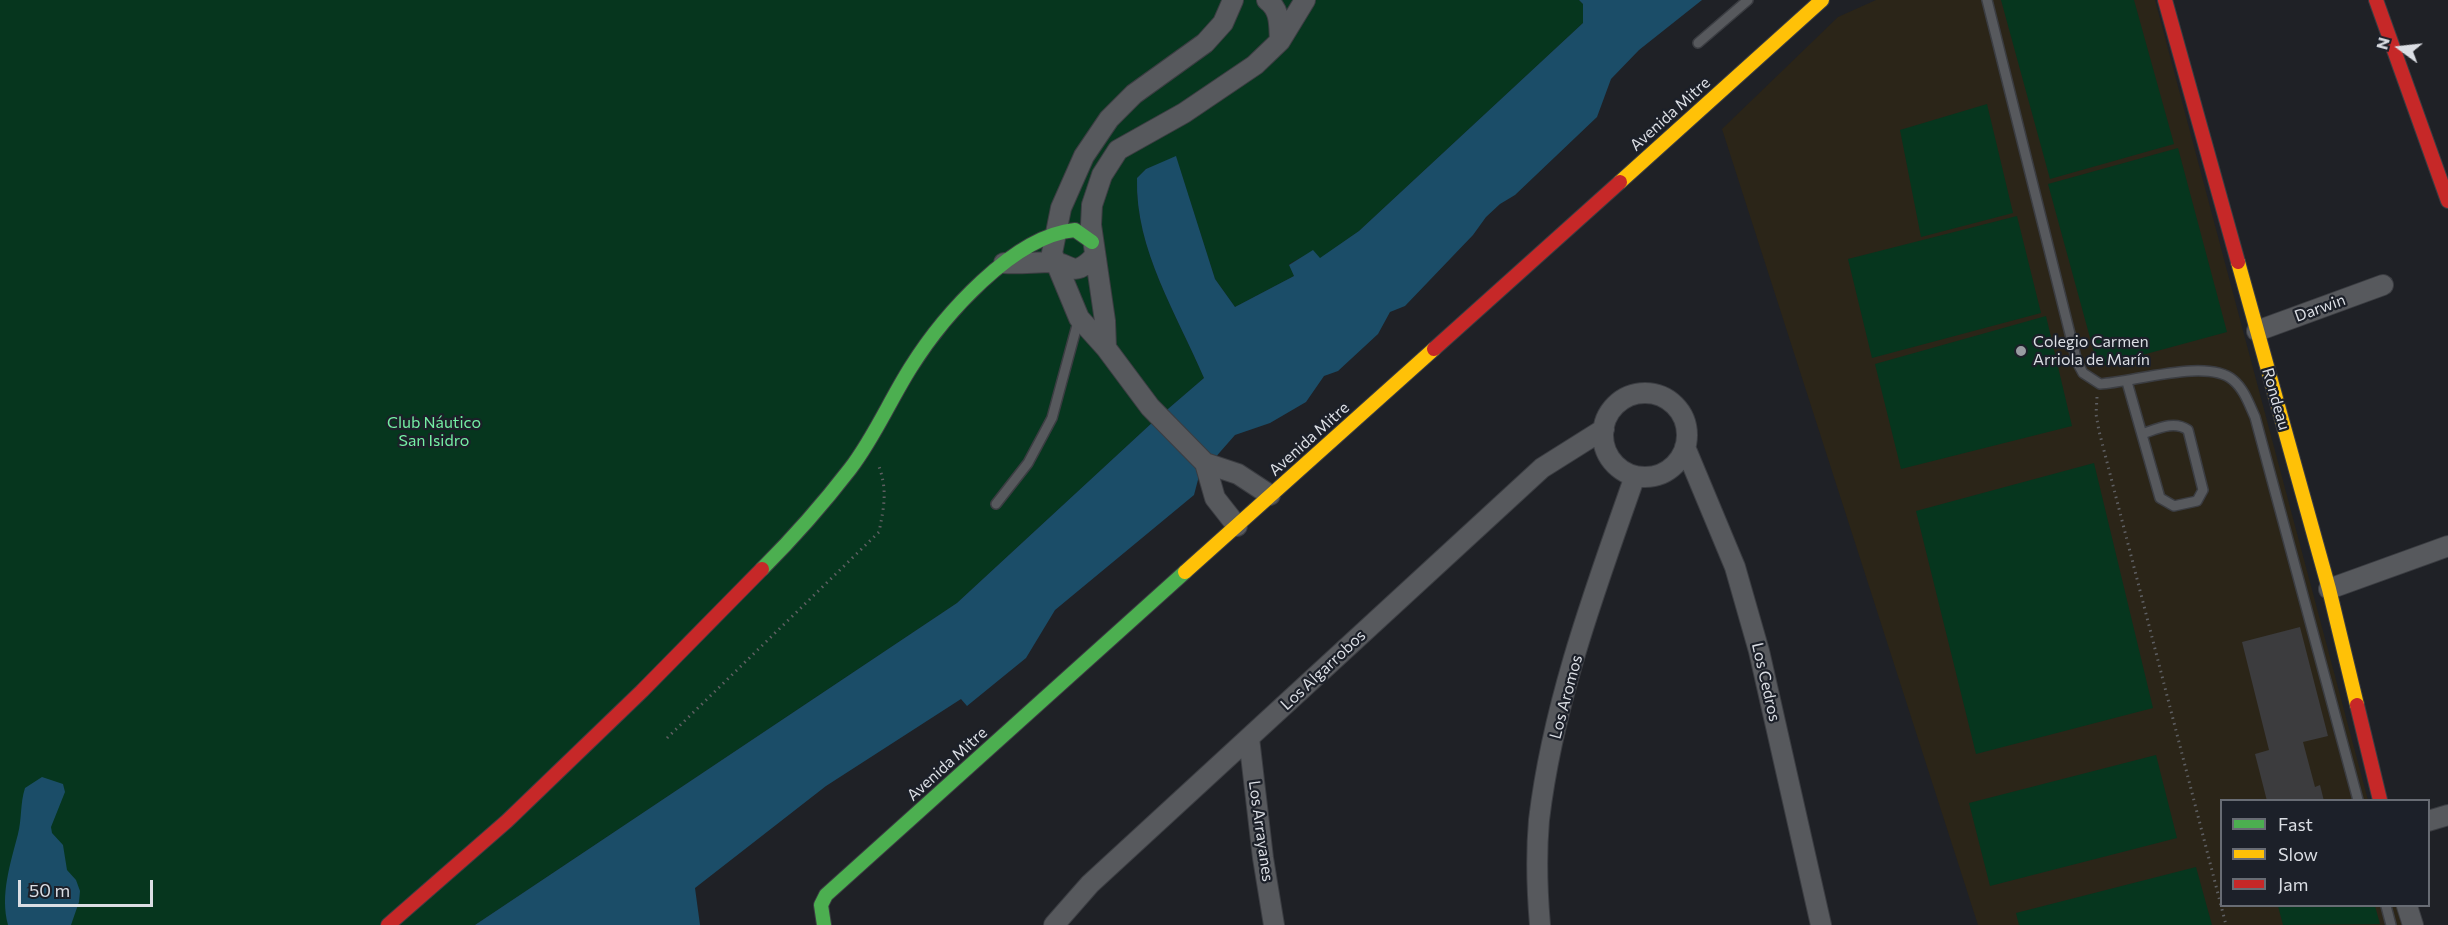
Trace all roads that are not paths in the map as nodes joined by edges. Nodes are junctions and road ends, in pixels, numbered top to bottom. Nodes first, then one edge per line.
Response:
1 (1233, 0) edge
2 (1267, 0) edge
3 (1305, 0) edge
4 (1748, 0) edge
5 (1822, 0) edge
6 (1987, 0) edge
7 (2165, 0) edge
8 (2376, 0) edge
9 (1280, 42) junction
10 (1698, 43) dead end
11 (2448, 201) edge
12 (1055, 232) junction
13 (1093, 249) junction
14 (1055, 262) junction
15 (1004, 263) junction
16 (2383, 285) dead end
17 (1079, 318) junction
18 (2257, 331) junction
19 (1106, 348) junction
20 (2127, 382) junction
21 (1604, 429) junction
22 (2142, 434) junction
23 (1685, 447) junction
24 (1203, 460) junction
25 (1635, 476) junction
26 (1270, 495) junction
27 (996, 504) dead end
28 (1237, 526) junction
29 (2448, 546) edge
30 (2329, 589) junction
31 (1249, 738) junction
32 (2357, 799) edge
33 (2380, 799) edge
34 (2448, 815) edge
35 (2430, 820) edge
36 (2386, 907) edge
37 (2407, 907) edge
38 (388, 925) edge
39 (824, 925) edge
40 (1054, 925) edge
41 (1274, 925) edge
42 (1540, 925) edge
43 (1821, 925) edge
44 (2391, 925) edge
45 (2413, 925) edge

1 - 12 street
2 - 9 street
3 - 9 street
4 - 10 lane
5 - 26 street, Avenida Mitre
6 - 20 lane
7 - 18 street, Rondeau
8 - 11 street
9 - 13 street
12 - 13 street
12 - 14 street
12 - 15 street
13 - 14 street
13 - 19 street
14 - 15 street
14 - 17 street
15 - 38 street
16 - 18 street, Darwin
17 - 19 street
17 - 27 lane
18 - 30 street, Rondeau
19 - 24 street
20 - 22 lane
20 - 32 lane
21 - 23 street, Los Cedros
21 - 25 street
21 - 31 street, Los Algarrobos
22 - 22 lane
23 - 25 street
23 - 43 street, Los Cedros
24 - 26 street
24 - 28 street
25 - 42 street, Los Aromos
26 - 28 street, Avenida Mitre
28 - 39 street, Avenida Mitre
29 - 30 street
30 - 33 street, Rondeau
31 - 40 street, Los Algarrobos
31 - 41 street, Los Arrayanes
34 - 35 street
36 - 44 lane
37 - 45 street

